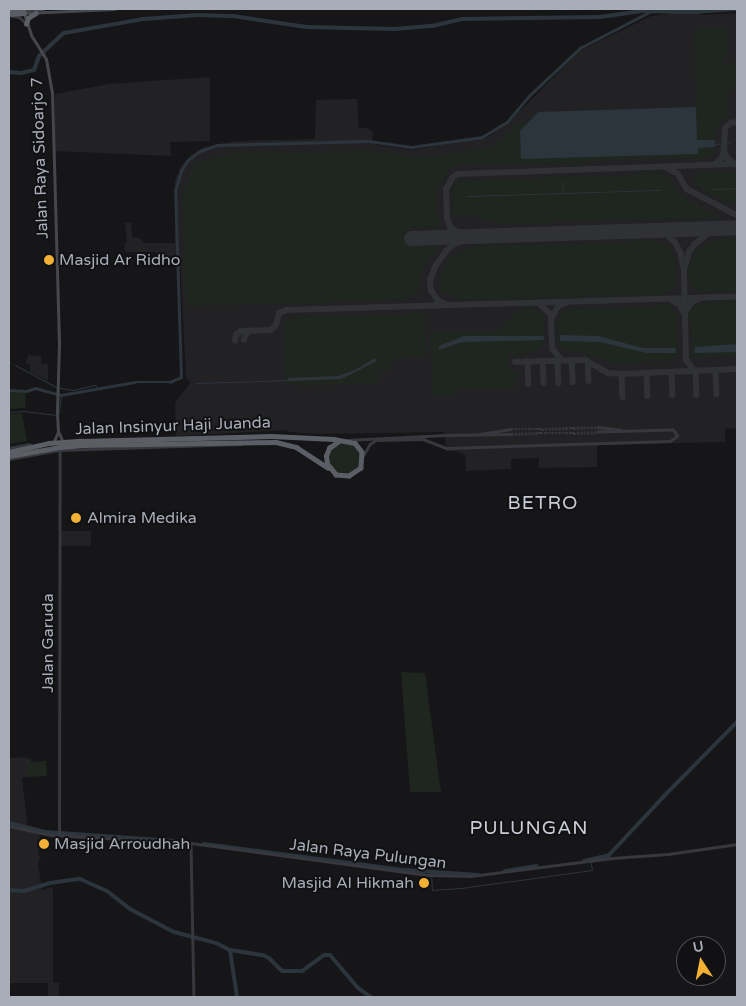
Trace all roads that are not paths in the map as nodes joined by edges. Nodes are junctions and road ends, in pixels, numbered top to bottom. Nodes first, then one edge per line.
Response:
1 (43, 9) edge
2 (115, 9) edge
3 (24, 11) edge
4 (9, 12) edge
5 (36, 13) junction
6 (26, 24) junction
7 (598, 427) tunnel mouth
8 (511, 429) tunnel mouth
9 (621, 430) junction
10 (58, 431) junction
11 (598, 432) tunnel mouth
12 (511, 434) tunnel mouth
13 (478, 435) junction
14 (232, 439) junction
15 (347, 440) junction
16 (339, 441) junction
17 (63, 442) junction
18 (125, 442) junction
19 (244, 442) junction
20 (54, 443) junction
21 (30, 444) dead end
22 (82, 447) junction
23 (9, 450) edge
24 (60, 450) junction
25 (44, 451) junction
26 (363, 456) junction
27 (9, 458) edge
28 (328, 468) junction
29 (9, 826) edge
30 (59, 833) junction
31 (191, 843) junction
32 (737, 844) edge
33 (194, 997) edge

1 - 3 main road
2 - 5 main road
3 - 4 highway
3 - 5 main road
3 - 6 main road, Jalan Raya Sidoarjo 7
4 - 6 street
5 - 6 highway
6 - 10 main road, Jalan Raya Sidoarjo 7
7 - 9 street
8 - 13 street
9 - 11 street
9 - 26 street
10 - 17 main road, Jalan Raya Sidoarjo 7
10 - 20 main road, Jalan Raya Sidoarjo 7
12 - 13 street
13 - 15 street
14 - 16 highway, Jalan Insinyur Haji Juanda
14 - 18 highway, Jalan Insinyur Haji Juanda
14 - 19 highway, Jalan Insinyur Haji Juanda
15 - 16 highway
15 - 26 highway
16 - 28 highway
17 - 18 highway, Jalan Insinyur Haji Juanda
17 - 20 highway, Jalan Insinyur Haji Juanda
18 - 22 highway, Jalan Insinyur Haji Juanda
19 - 22 street, Jalan Insinyur Haji Juanda
19 - 28 highway, Jalan Insinyur Haji Juanda
20 - 23 highway, Jalan Insinyur Haji Juanda
21 - 23 street, Jalan Insinyur Haji Juanda
22 - 24 street, Jalan Insinyur Haji Juanda
22 - 25 highway, Jalan Insinyur Haji Juanda
24 - 25 street, Jalan Insinyur Haji Juanda
24 - 30 street, Jalan Garuda
25 - 27 highway, Jalan Insinyur Haji Juanda
26 - 28 highway
29 - 30 street, Jalan Raya Pulungan
30 - 31 street, Jalan Raya Pulungan
31 - 32 street, Jalan Raya Pulungan
31 - 33 street

